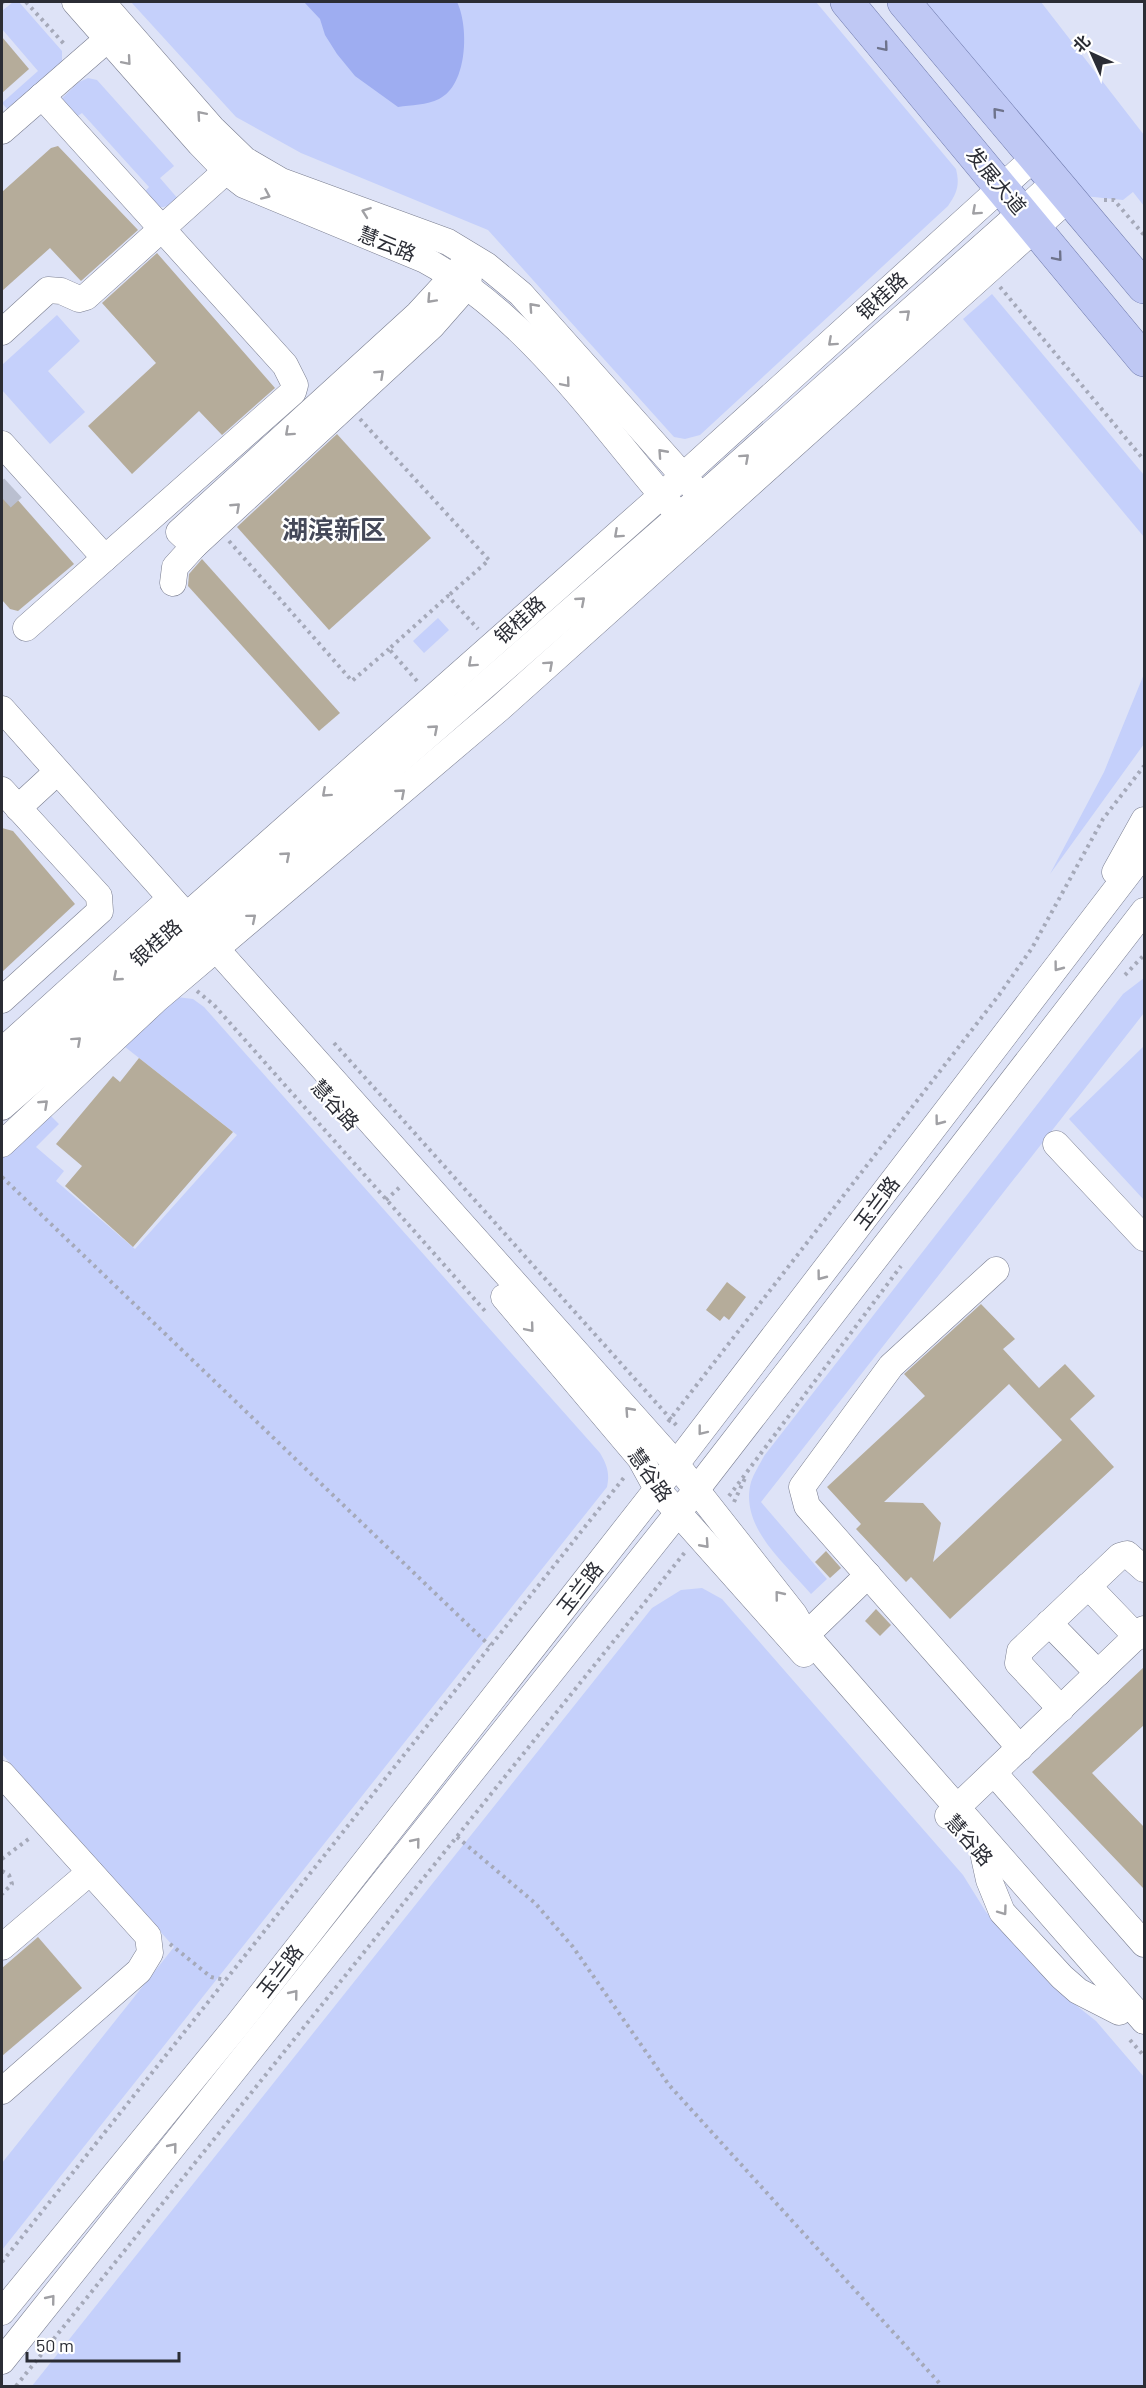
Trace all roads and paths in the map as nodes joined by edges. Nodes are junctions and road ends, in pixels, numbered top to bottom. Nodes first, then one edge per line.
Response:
1 (26, 2) edge
2 (75, 2) edge
3 (102, 2) edge
4 (847, 2) edge
5 (904, 2) edge
6 (116, 33) junction
7 (81, 63) junction
8 (42, 96) junction
9 (2, 131) edge
10 (226, 171) junction
11 (1053, 179) junction
12 (1019, 209) junction
13 (162, 229) junction
14 (471, 256) junction
15 (987, 271) junction
16 (461, 280) junction
17 (1143, 285) edge
18 (1106, 314) junction
19 (2, 332) edge
20 (1144, 360) edge
21 (1144, 366) edge
22 (347, 405) junction
23 (2, 444) edge
24 (1144, 460) edge
25 (683, 476) junction
26 (662, 495) junction
27 (701, 497) junction
28 (679, 516) junction
29 (216, 526) junction
30 (186, 539) junction
31 (105, 558) junction
32 (173, 583) dead end
33 (448, 596) junction
34 (26, 628) dead end
35 (492, 645) junction
36 (389, 649) junction
37 (432, 699) junction
38 (2, 710) edge
39 (1144, 766) edge
40 (57, 772) junction
41 (10, 799) edge
42 (1144, 820) edge
43 (1144, 854) edge
44 (1144, 911) edge
45 (1144, 922) edge
46 (191, 932) junction
47 (1076, 943) junction
48 (1144, 955) edge
49 (1114, 970) junction
50 (2, 1000) edge
51 (330, 1039) dead end
52 (2, 1051) edge
53 (2, 1079) edge
54 (2, 1107) edge
55 (2, 1144) edge
56 (1056, 1144) dead end
57 (2, 1177) edge
58 (1144, 1238) edge
59 (903, 1263) dead end
60 (996, 1270) dead end
61 (671, 1418) junction
62 (647, 1449) junction
63 (684, 1455) junction
64 (704, 1480) junction
65 (657, 1489) junction
66 (726, 1504) junction
67 (678, 1513) junction
68 (698, 1536) junction
69 (1144, 1569) edge
70 (868, 1575) junction
71 (1088, 1586) junction
72 (1049, 1623) junction
73 (1141, 1633) edge
74 (806, 1635) junction
75 (490, 1646) junction
76 (1098, 1673) junction
77 (1061, 1709) junction
78 (1020, 1748) junction
79 (2, 1773) edge
80 (994, 1773) junction
81 (952, 1812) junction
82 (50, 1827) junction
83 (457, 1837) junction
84 (2, 1859) edge
85 (2, 1871) edge
86 (90, 1872) junction
87 (2, 1894) edge
88 (148, 1941) junction
89 (1144, 1944) edge
90 (2, 1947) edge
91 (225, 1980) junction
92 (1144, 2021) edge
93 (1144, 2041) edge
94 (2, 2091) edge
95 (2, 2262) edge
96 (2, 2312) edge
97 (2, 2361) edge
98 (16, 2386) edge
99 (942, 2386) edge

1 - 7 path
2 - 6 street, 慧云路
3 - 6 street, 慧云路
4 -> 12 main road, 发展大道
11 -> 5 main road
6 - 7 street
6 -> 10 street, 慧云路
14 -> 6 street, 慧云路
7 - 8 street
8 - 9 street
8 - 13 street
10 - 13 street
10 -> 16 street, 慧云路
11 - 12 street, 银桂路
11 - 12 street
11 - 17 main road
12 - 15 street
12 -> 18 main road, 发展大道
12 -> 25 street, 银桂路
27 -> 12 street, 银桂路
13 - 19 street
13 - 31 street
14 - 16 street
25 -> 14 street, 慧云路
15 - 24 path
46 -> 15 street
22 -> 16 street
16 -> 26 street, 慧云路
16 -> 30 street
18 - 20 main road, 发展大道
18 - 21 street
29 -> 22 street
22 - 33 path
23 - 31 street
25 - 26 street, 银桂路
25 - 27 street, 慧云路
26 - 28 street, 慧云路
26 -> 35 street, 银桂路
27 - 28 street, 银桂路
46 -> 28 street, 银桂路
29 - 30 street
29 - 36 path
30 - 32 street
31 - 34 street
33 - 35 path
33 - 36 path
35 -> 37 street, 银桂路
36 - 37 path
37 -> 46 street, 银桂路
38 - 40 street, 慧谷路
39 - 61 path
40 - 41 street
40 - 46 street, 慧谷路
41 - 50 street
42 - 47 street
43 - 47 street, 玉兰路
44 - 49 street, 玉兰路
45 - 49 street
46 - 52 street
46 -> 53 street, 银桂路
54 -> 46 street, 银桂路
55 -> 46 street
46 - 62 street, 慧谷路
47 -> 63 street, 玉兰路
48 - 49 path
49 - 64 street, 玉兰路
51 - 61 path
56 - 58 street
57 - 75 path
59 - 66 path
60 - 70 street
61 - 62 path
61 - 63 path
62 - 63 street, 慧谷路
62 - 65 street, 慧谷路
62 - 75 path
63 - 64 street, 慧谷路
63 - 65 street, 玉兰路
64 - 66 street, 慧谷路
64 - 66 path
64 - 67 street, 玉兰路
65 - 67 street, 慧谷路
65 - 96 street, 玉兰路
74 -> 66 street, 慧谷路
67 - 68 street, 慧谷路
97 -> 67 street, 玉兰路
68 -> 81 street, 慧谷路
68 - 83 path
69 - 71 street
70 - 74 street
70 - 78 street
71 - 72 street
71 - 73 street
72 - 76 street
72 - 77 street
73 - 76 street
74 - 81 street, 慧谷路
75 - 91 path
76 - 77 street
77 - 78 street
78 - 80 street
79 - 82 street
80 - 81 street
80 - 89 street
81 - 92 street, 慧谷路
81 -> 93 street, 慧谷路
82 - 84 path
82 - 86 street
83 - 98 path
83 - 99 path
85 - 87 path
86 - 88 street
86 - 90 street
88 - 91 path
88 - 94 street
91 - 95 path

